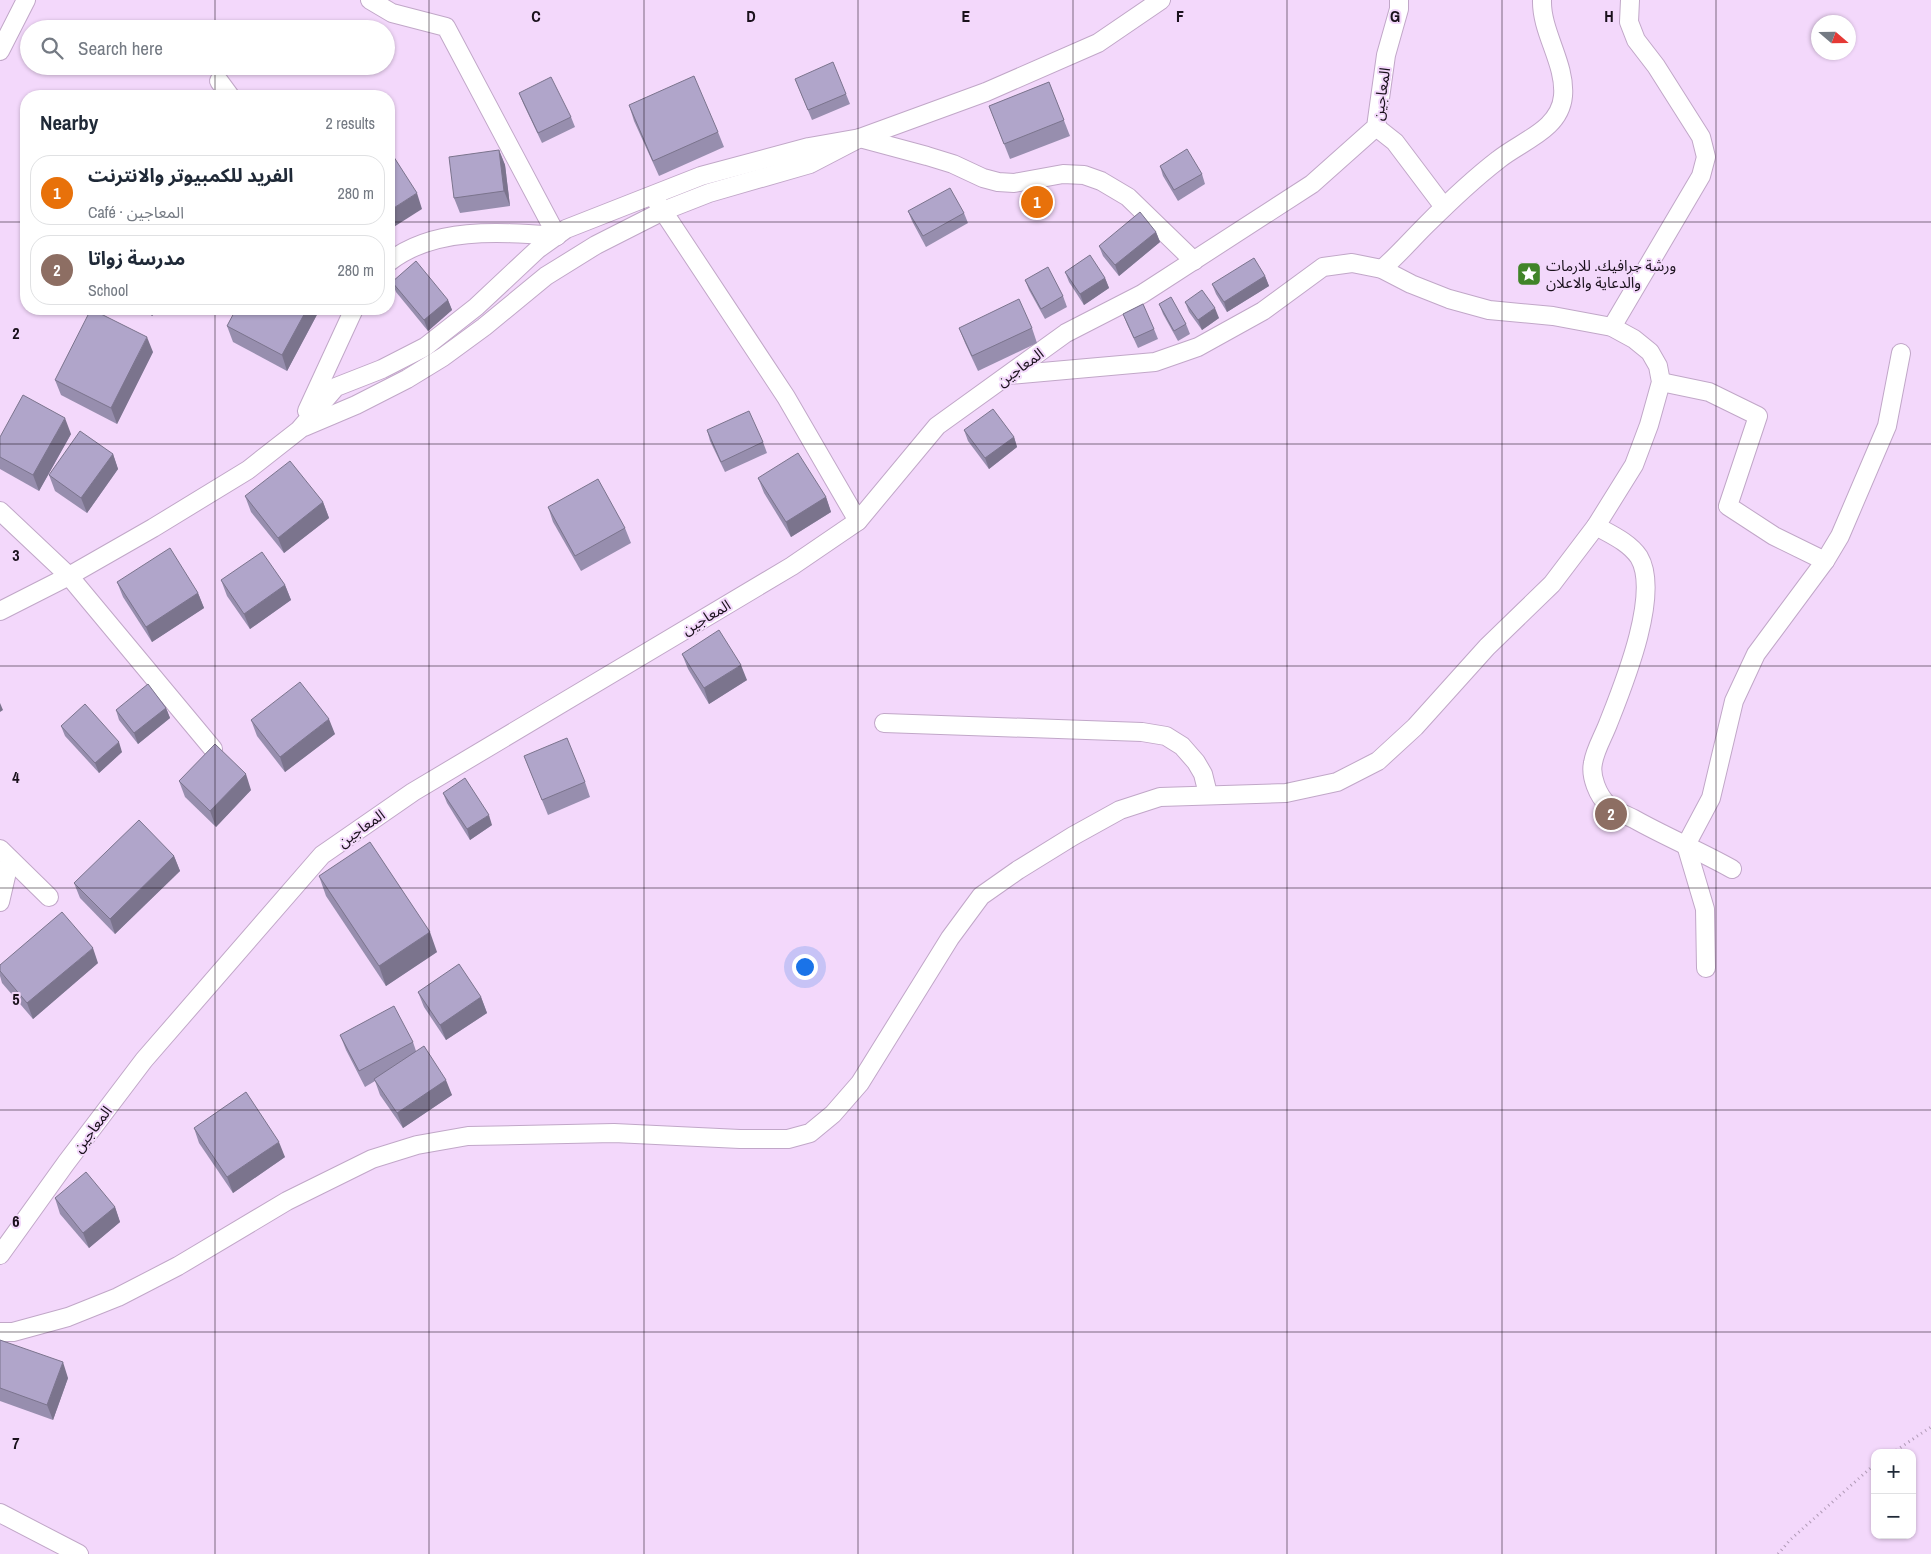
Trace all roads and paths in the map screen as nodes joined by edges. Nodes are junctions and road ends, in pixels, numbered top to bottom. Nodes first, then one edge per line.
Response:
1 (26, 0) edge
2 (370, 0) edge
3 (1161, 0) edge
4 (1399, 0) edge
5 (1542, 0) edge
6 (1630, 0) edge
7 (0, 51) edge
8 (219, 81) dead end
9 (226, 90) edge
10 (1376, 128) junction
11 (860, 138) junction
12 (652, 194) junction
13 (1444, 207) junction
14 (663, 211) junction
15 (557, 236) junction
16 (395, 257) edge
17 (1194, 262) junction
18 (1382, 269) junction
19 (351, 315) edge
20 (1612, 327) junction
21 (1901, 353) dead end
22 (1009, 375) junction
23 (1661, 382) junction
24 (299, 430) junction
25 (0, 511) edge
26 (858, 521) junction
27 (1596, 526) junction
28 (1825, 561) junction
29 (69, 576) junction
30 (0, 611) edge
31 (884, 723) dead end
32 (213, 750) edge
33 (1208, 794) junction
34 (1686, 845) junction
35 (5, 854) edge
36 (1732, 869) dead end
37 (49, 897) dead end
38 (0, 902) edge
39 (1706, 968) dead end
40 (0, 1255) edge
41 (0, 1332) edge
42 (1931, 1427) edge
43 (1898, 1449) edge
44 (1871, 1468) edge
45 (0, 1513) edge
46 (79, 1554) edge
47 (1778, 1554) edge

1 - 7 street
2 - 15 street
3 - 11 street
4 - 10 street, المعاجين
5 - 13 street
6 - 20 street
8 - 9 street
10 - 13 street
10 - 17 street, المعاجين
11 - 12 street
11 - 14 street
11 - 17 street
12 - 14 street
12 - 15 street
13 - 18 street
14 - 24 street
14 - 26 street
15 - 16 street
15 - 24 street
17 - 22 street, المعاجين
18 - 20 street
18 - 22 street
19 - 24 street
20 - 23 street
21 - 28 street
22 - 26 street, المعاجين
23 - 27 street
23 - 28 street
24 - 29 street
25 - 29 street
26 - 40 street, المعاجين
27 - 33 street
27 - 34 street
28 - 34 street
29 - 30 street
29 - 32 street
31 - 33 street
33 - 41 street
34 - 36 street
34 - 39 street
35 - 37 street
35 - 38 street
42 - 43 path
44 - 47 path
45 - 46 street

